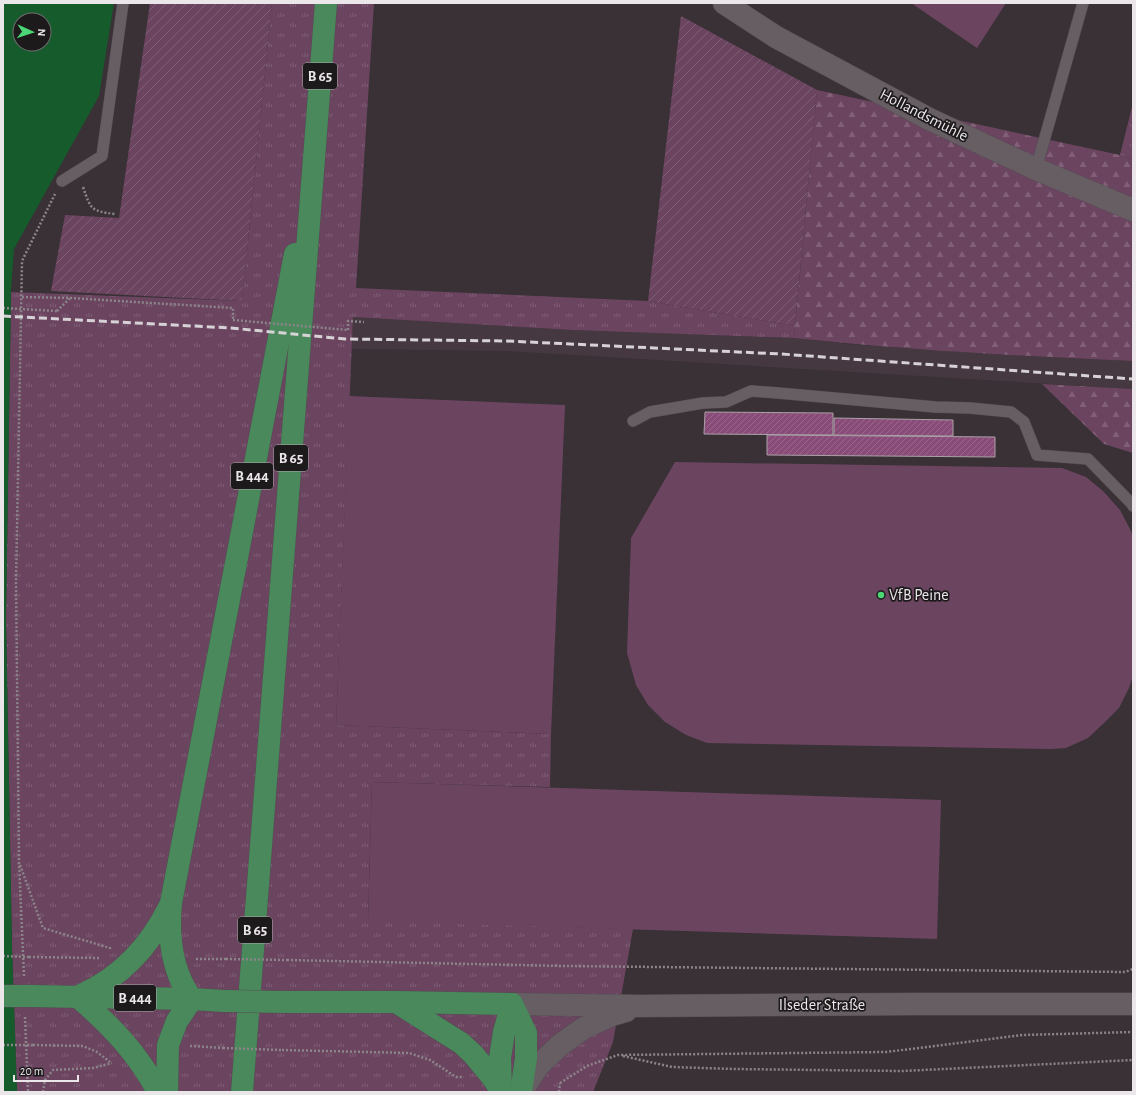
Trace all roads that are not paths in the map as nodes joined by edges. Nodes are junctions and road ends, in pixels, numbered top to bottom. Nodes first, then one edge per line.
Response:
1 (123, 3) edge
2 (326, 3) edge
3 (724, 3) edge
4 (1083, 3) edge
5 (315, 148) junction
6 (1036, 169) junction
7 (62, 181) road end
8 (1133, 210) edge
9 (634, 421) dead end
10 (1133, 506) edge
11 (171, 903) junction
12 (3, 996) edge
13 (78, 997) junction
14 (192, 999) junction
15 (396, 1002) junction
16 (512, 1004) junction
17 (1133, 1004) edge
18 (640, 1006) junction
19 (511, 1091) edge
20 (158, 1092) edge
21 (167, 1092) edge
22 (242, 1092) edge

1 - 7 lane
2 - 5 main road, B 65
3 - 6 street, Hollandsmühle
4 - 6 lane
5 - 11 main road, B 444
5 - 22 main road, B 65
6 - 8 street, Hollandsmühle
9 - 10 lane
11 - 13 main road
11 - 14 main road
12 - 13 main road, B 444, bridge
13 - 14 main road, B 444
13 - 20 main road
14 - 15 main road, B 444, bridge
14 - 21 main road
15 - 16 main road
15 - 19 main road
16 - 18 street, Ilseder Straße
16 - 19 main road
17 - 18 street, Ilseder Straße
18 - 19 street

